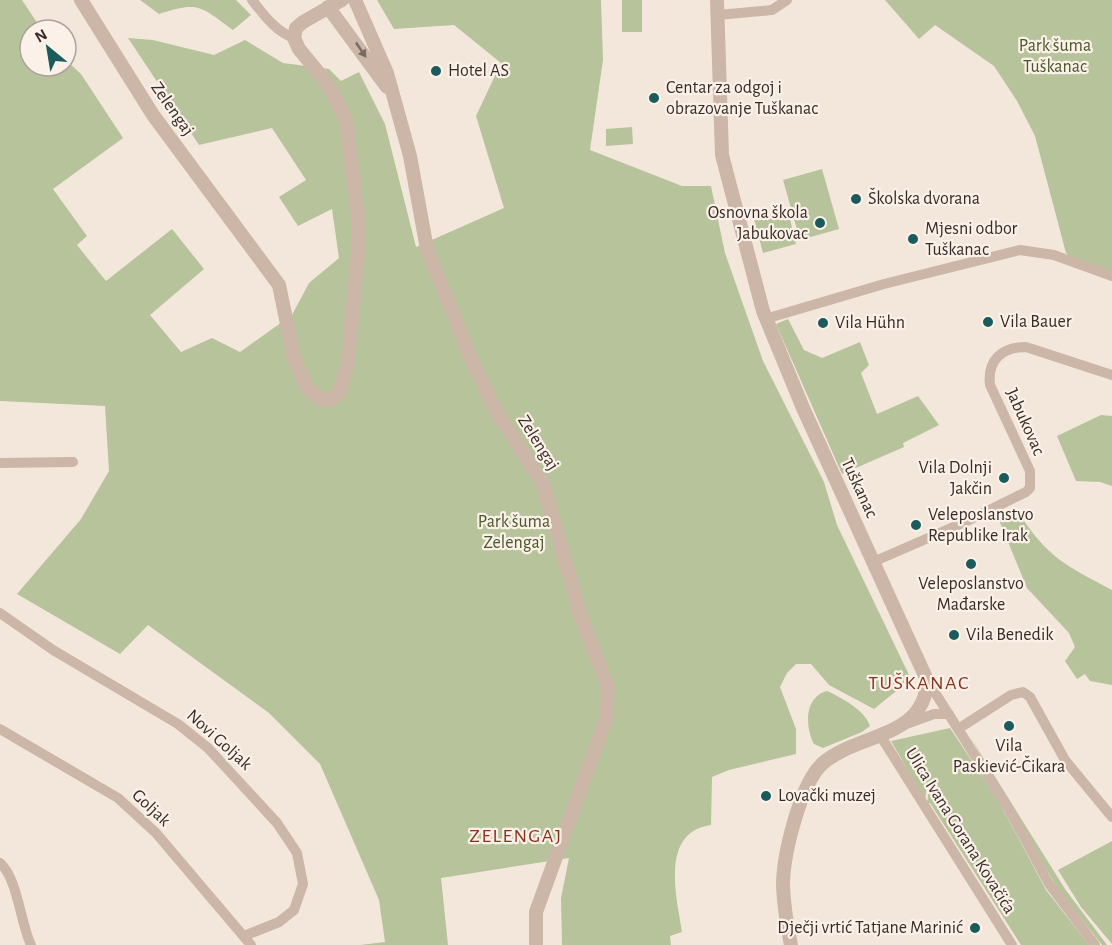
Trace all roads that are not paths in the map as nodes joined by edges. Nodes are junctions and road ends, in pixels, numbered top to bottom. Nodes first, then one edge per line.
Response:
1 (81, 0) edge
2 (252, 0) edge
3 (342, 0) edge
4 (355, 0) edge
5 (717, 0) edge
6 (787, 0) edge
7 (328, 7) junction
8 (718, 15) junction
9 (294, 38) junction
10 (392, 94) junction
11 (1112, 276) edge
12 (765, 319) junction
13 (1112, 375) edge
14 (73, 462) dead end
15 (0, 464) edge
16 (873, 562) junction
17 (0, 613) edge
18 (927, 680) junction
19 (949, 714) junction
20 (903, 726) junction
21 (0, 729) edge
22 (958, 729) junction
23 (880, 735) junction
24 (1112, 817) edge
25 (0, 863) edge
26 (248, 941) edge
27 (31, 945) edge
28 (536, 945) edge
29 (791, 945) edge
30 (1012, 945) edge
31 (1095, 945) edge

1 - 9 street, Zelengaj
2 - 9 street
3 - 7 street
4 - 10 street, Zelengaj
5 - 8 street, Tuškanac
6 - 8 street
7 - 9 street
7 -> 10 street
8 - 12 street, Tuškanac
10 - 28 street, Zelengaj
11 - 12 street
12 - 16 street, Tuškanac
13 - 16 street, Jabukovac
14 - 15 street
16 - 18 street, Tuškanac
17 - 26 street, Novi Goljak
18 - 19 street, Tuškanac
18 - 20 street
19 - 20 street
19 - 22 street, Tuškanac
20 - 23 street
21 - 26 street, Goljak
22 - 24 street
22 - 31 street, Tuškanac
23 - 29 street
23 - 30 street, Ulica Ivana Gorana Kovačića
25 - 27 street

